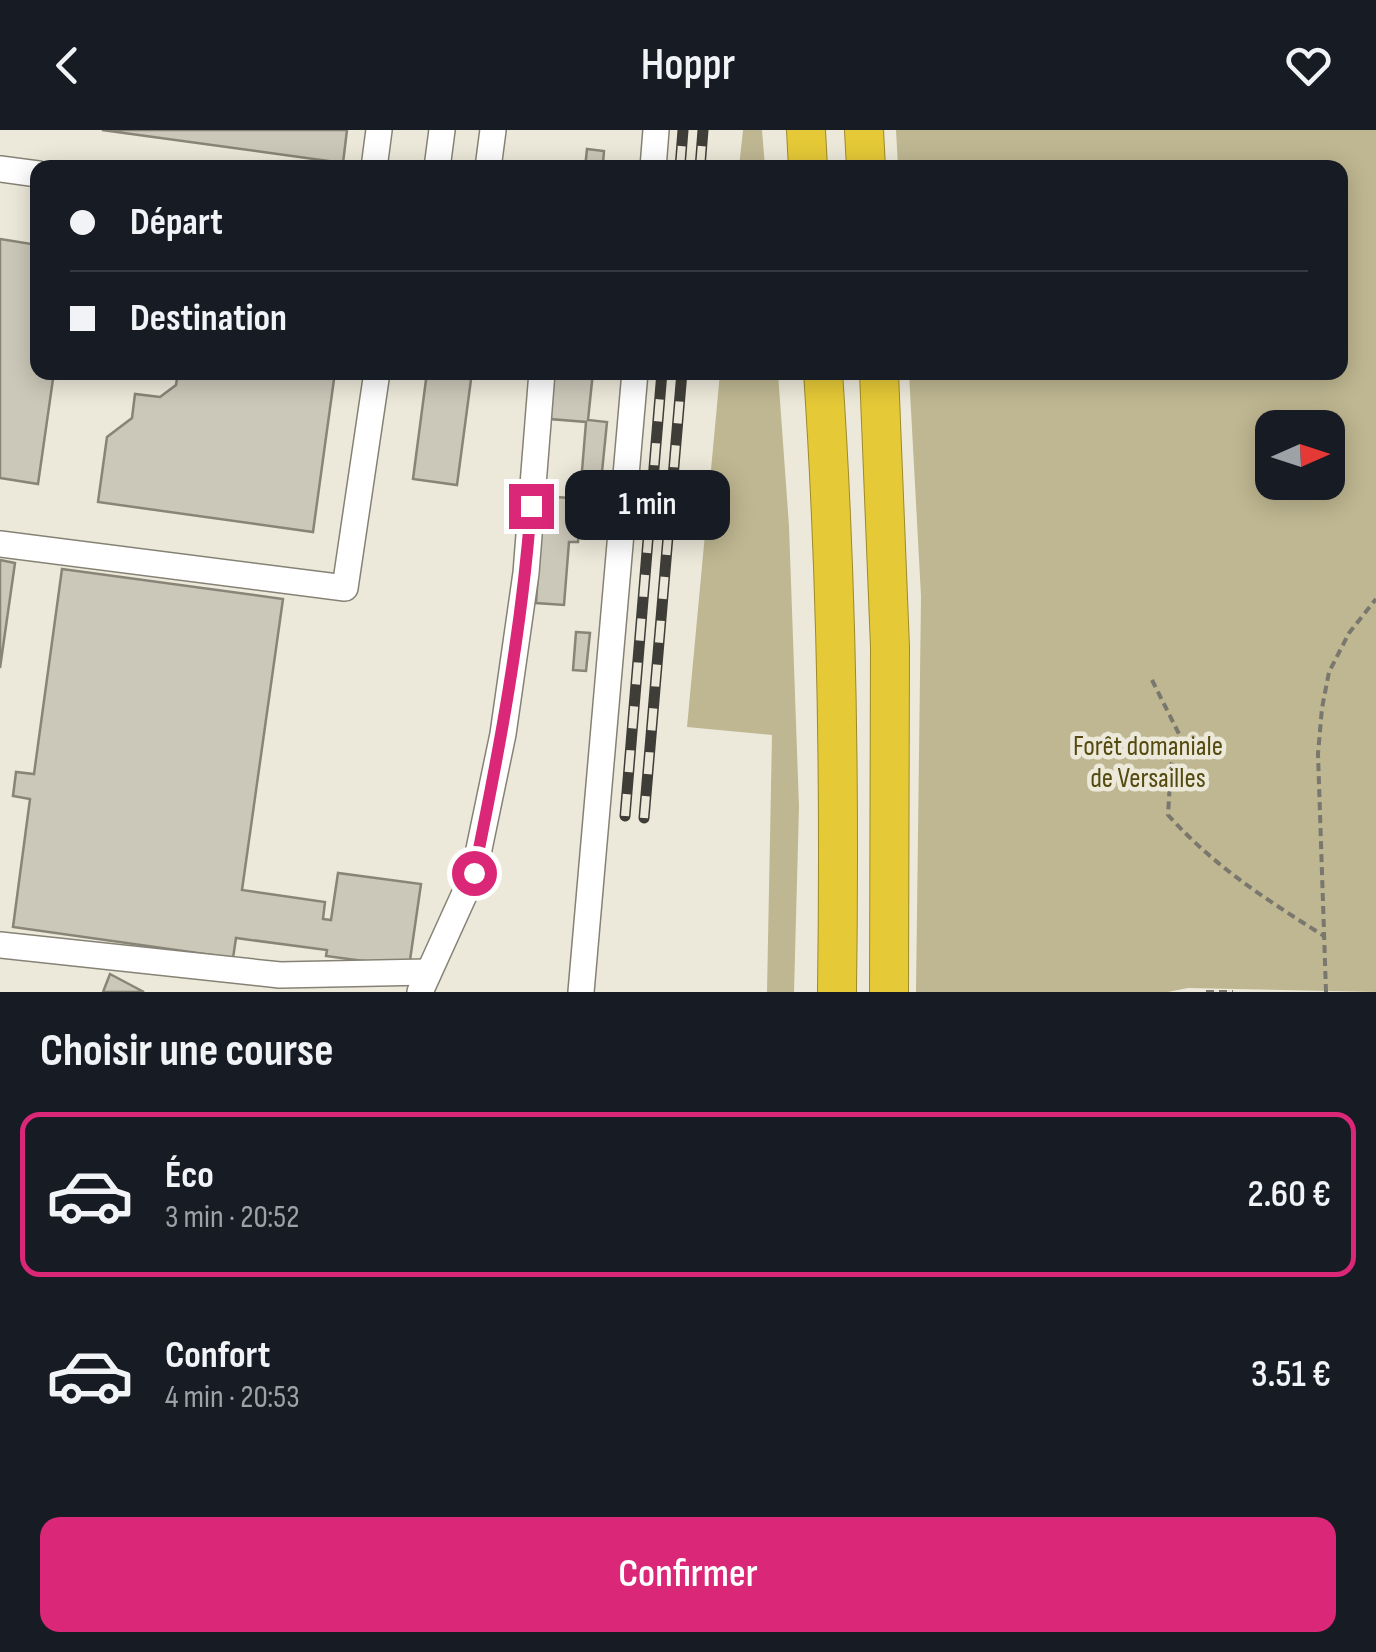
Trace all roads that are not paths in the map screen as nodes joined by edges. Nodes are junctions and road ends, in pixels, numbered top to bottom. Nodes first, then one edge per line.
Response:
1 (379, 130) edge
2 (442, 130) edge
3 (493, 130) edge
4 (656, 130) edge
5 (806, 130) edge
6 (864, 130) edge
7 (375, 160) edge
8 (437, 160) edge
9 (489, 160) edge
10 (654, 160) edge
11 (808, 160) edge
12 (866, 160) edge
13 (0, 169) edge
14 (30, 173) edge
15 (375, 380) edge
16 (541, 380) edge
17 (634, 380) edge
18 (823, 380) edge
19 (879, 380) edge
20 (0, 544) edge
21 (0, 945) edge
22 (424, 982) edge
23 (581, 992) edge
24 (836, 992) edge
25 (889, 992) edge

1 - 7 lane
2 - 8 lane
3 - 9 lane
4 - 10 lane
5 - 11 highway
6 - 12 highway
13 - 14 lane
15 - 20 lane
16 - 22 lane
17 - 23 lane
18 - 24 highway
19 - 25 highway
21 - 22 lane

